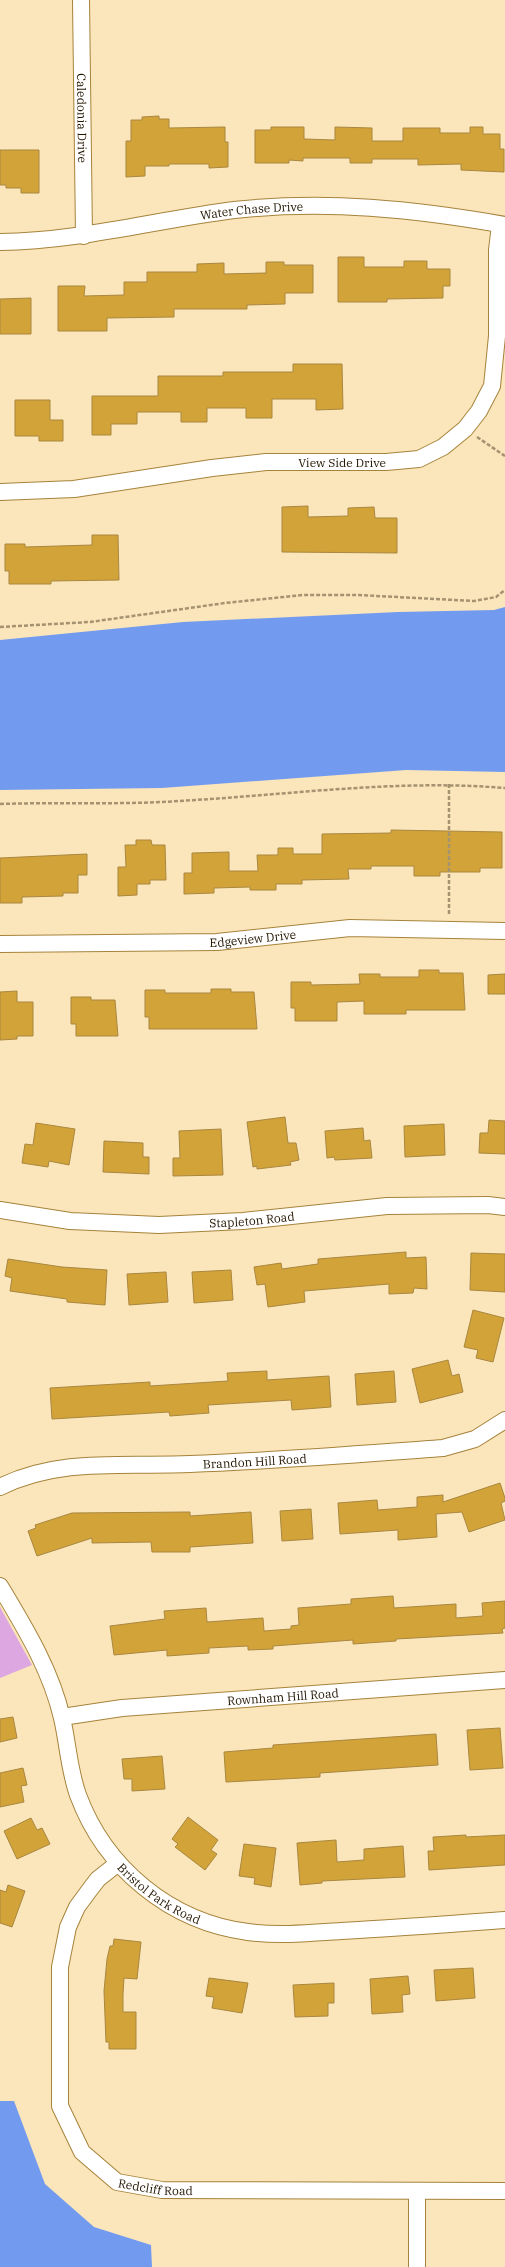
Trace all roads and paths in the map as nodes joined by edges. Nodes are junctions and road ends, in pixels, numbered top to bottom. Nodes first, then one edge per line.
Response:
1 (81, 0) edge
2 (503, 225) edge
3 (84, 236) junction
4 (0, 242) edge
5 (466, 429) junction
6 (505, 456) edge
7 (0, 492) edge
8 (505, 590) edge
9 (0, 627) edge
10 (449, 784) junction
11 (505, 788) edge
12 (0, 804) edge
13 (448, 928) junction
14 (505, 931) edge
15 (0, 944) edge
16 (505, 1207) edge
17 (0, 1210) edge
18 (505, 1420) edge
19 (0, 1487) edge
20 (0, 1586) edge
21 (505, 1680) edge
22 (62, 1717) junction
23 (118, 1864) junction
24 (505, 1920) edge
25 (417, 2191) junction
26 (505, 2191) edge
27 (417, 2267) edge

1 - 3 street, Caledonia Drive
2 - 3 street, Water Chase Drive
2 - 5 street, View Side Drive
3 - 4 street, Water Chase Drive
5 - 6 path
5 - 7 street, View Side Drive
8 - 9 path
10 - 11 path
10 - 12 path
10 - 13 path
13 - 14 street, Edgeview Drive
13 - 15 street, Edgeview Drive
16 - 17 street, Stapleton Road
18 - 19 street, Brandon Hill Road
20 - 22 street, Bristol Park Road
21 - 22 street, Rownham Hill Road
22 - 23 street, Bristol Park Road
23 - 24 street, Bristol Park Road
23 - 25 street, Redcliff Road
25 - 26 street, Redcliff Road
25 - 27 street

